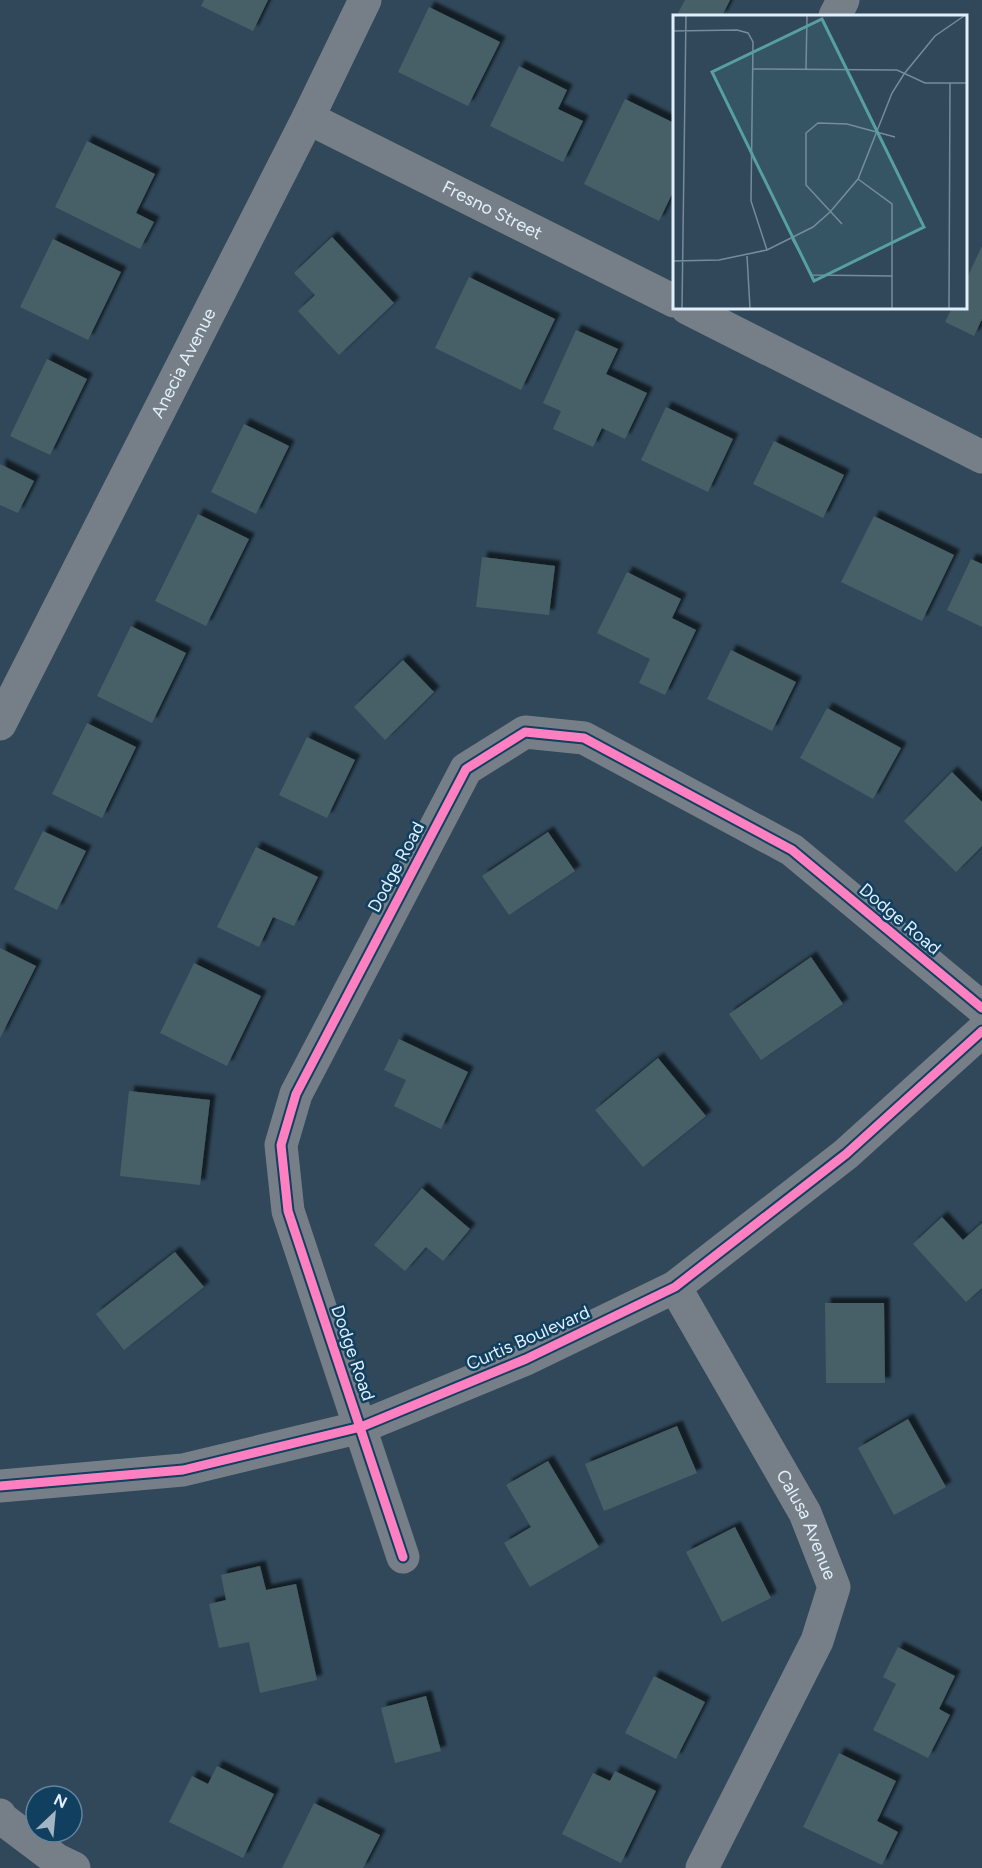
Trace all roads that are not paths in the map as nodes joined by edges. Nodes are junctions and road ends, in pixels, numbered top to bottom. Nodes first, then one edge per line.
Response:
1 (365, 0) edge
2 (843, 0) edge
3 (836, 15) edge
4 (308, 118) junction
5 (673, 300) edge
6 (689, 309) edge
7 (982, 456) edge
8 (0, 724) edge
9 (982, 1008) edge
10 (982, 1031) edge
11 (675, 1287) junction
12 (361, 1427) junction
13 (0, 1485) edge
14 (403, 1557) dead end
15 (0, 1815) edge
16 (74, 1868) edge
17 (702, 1868) edge

1 - 4 street, Anecia Avenue
2 - 3 street
4 - 5 street, Fresno Street
4 - 8 street, Anecia Avenue
6 - 7 street
9 - 12 street, Dodge Road
10 - 11 street, Curtis Boulevard
11 - 12 street, Curtis Boulevard
11 - 17 street, Calusa Avenue
12 - 13 street, Curtis Boulevard
12 - 14 street, Dodge Road
15 - 16 street

